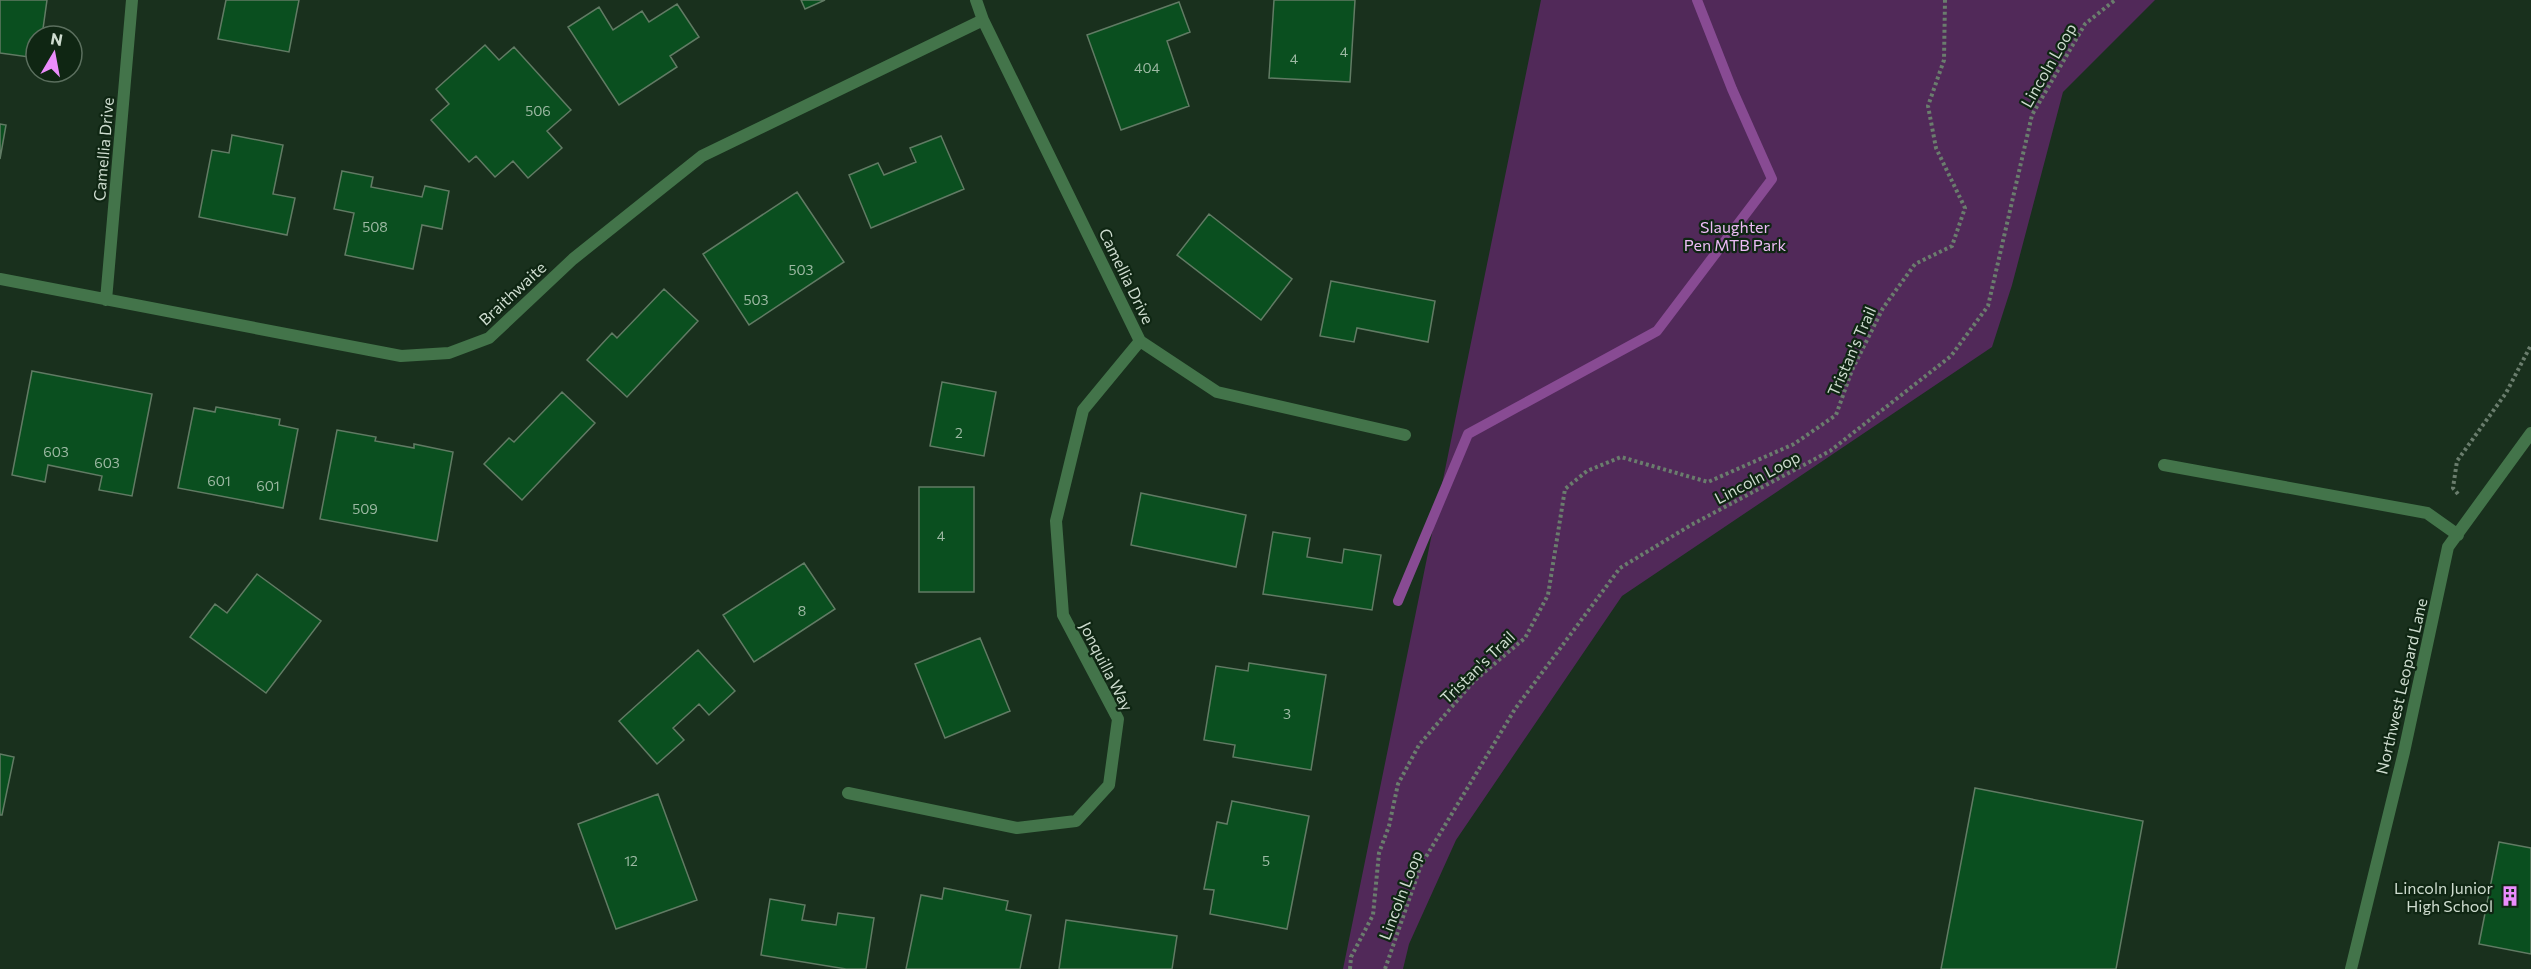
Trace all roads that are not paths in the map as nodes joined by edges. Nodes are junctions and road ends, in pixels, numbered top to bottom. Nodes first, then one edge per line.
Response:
1 (132, 0) edge
2 (976, 0) edge
3 (983, 20) junction
4 (0, 279) edge
5 (105, 300) junction
6 (1140, 341) junction
7 (2531, 433) edge
8 (1405, 435) dead end
9 (2164, 465) dead end
10 (2458, 534) junction
11 (848, 793) dead end
12 (2351, 969) edge

1 - 5 street, Camellia Drive
2 - 3 street, Camellia Drive
3 - 5 street, Braithwaite
3 - 6 street, Camellia Drive
4 - 5 street, Braithwaite
6 - 8 street, Camellia Drive
6 - 11 street, Jonquilla Way
7 - 10 street, Northwest Leopard Lane
9 - 10 street
10 - 12 street, Northwest Leopard Lane

